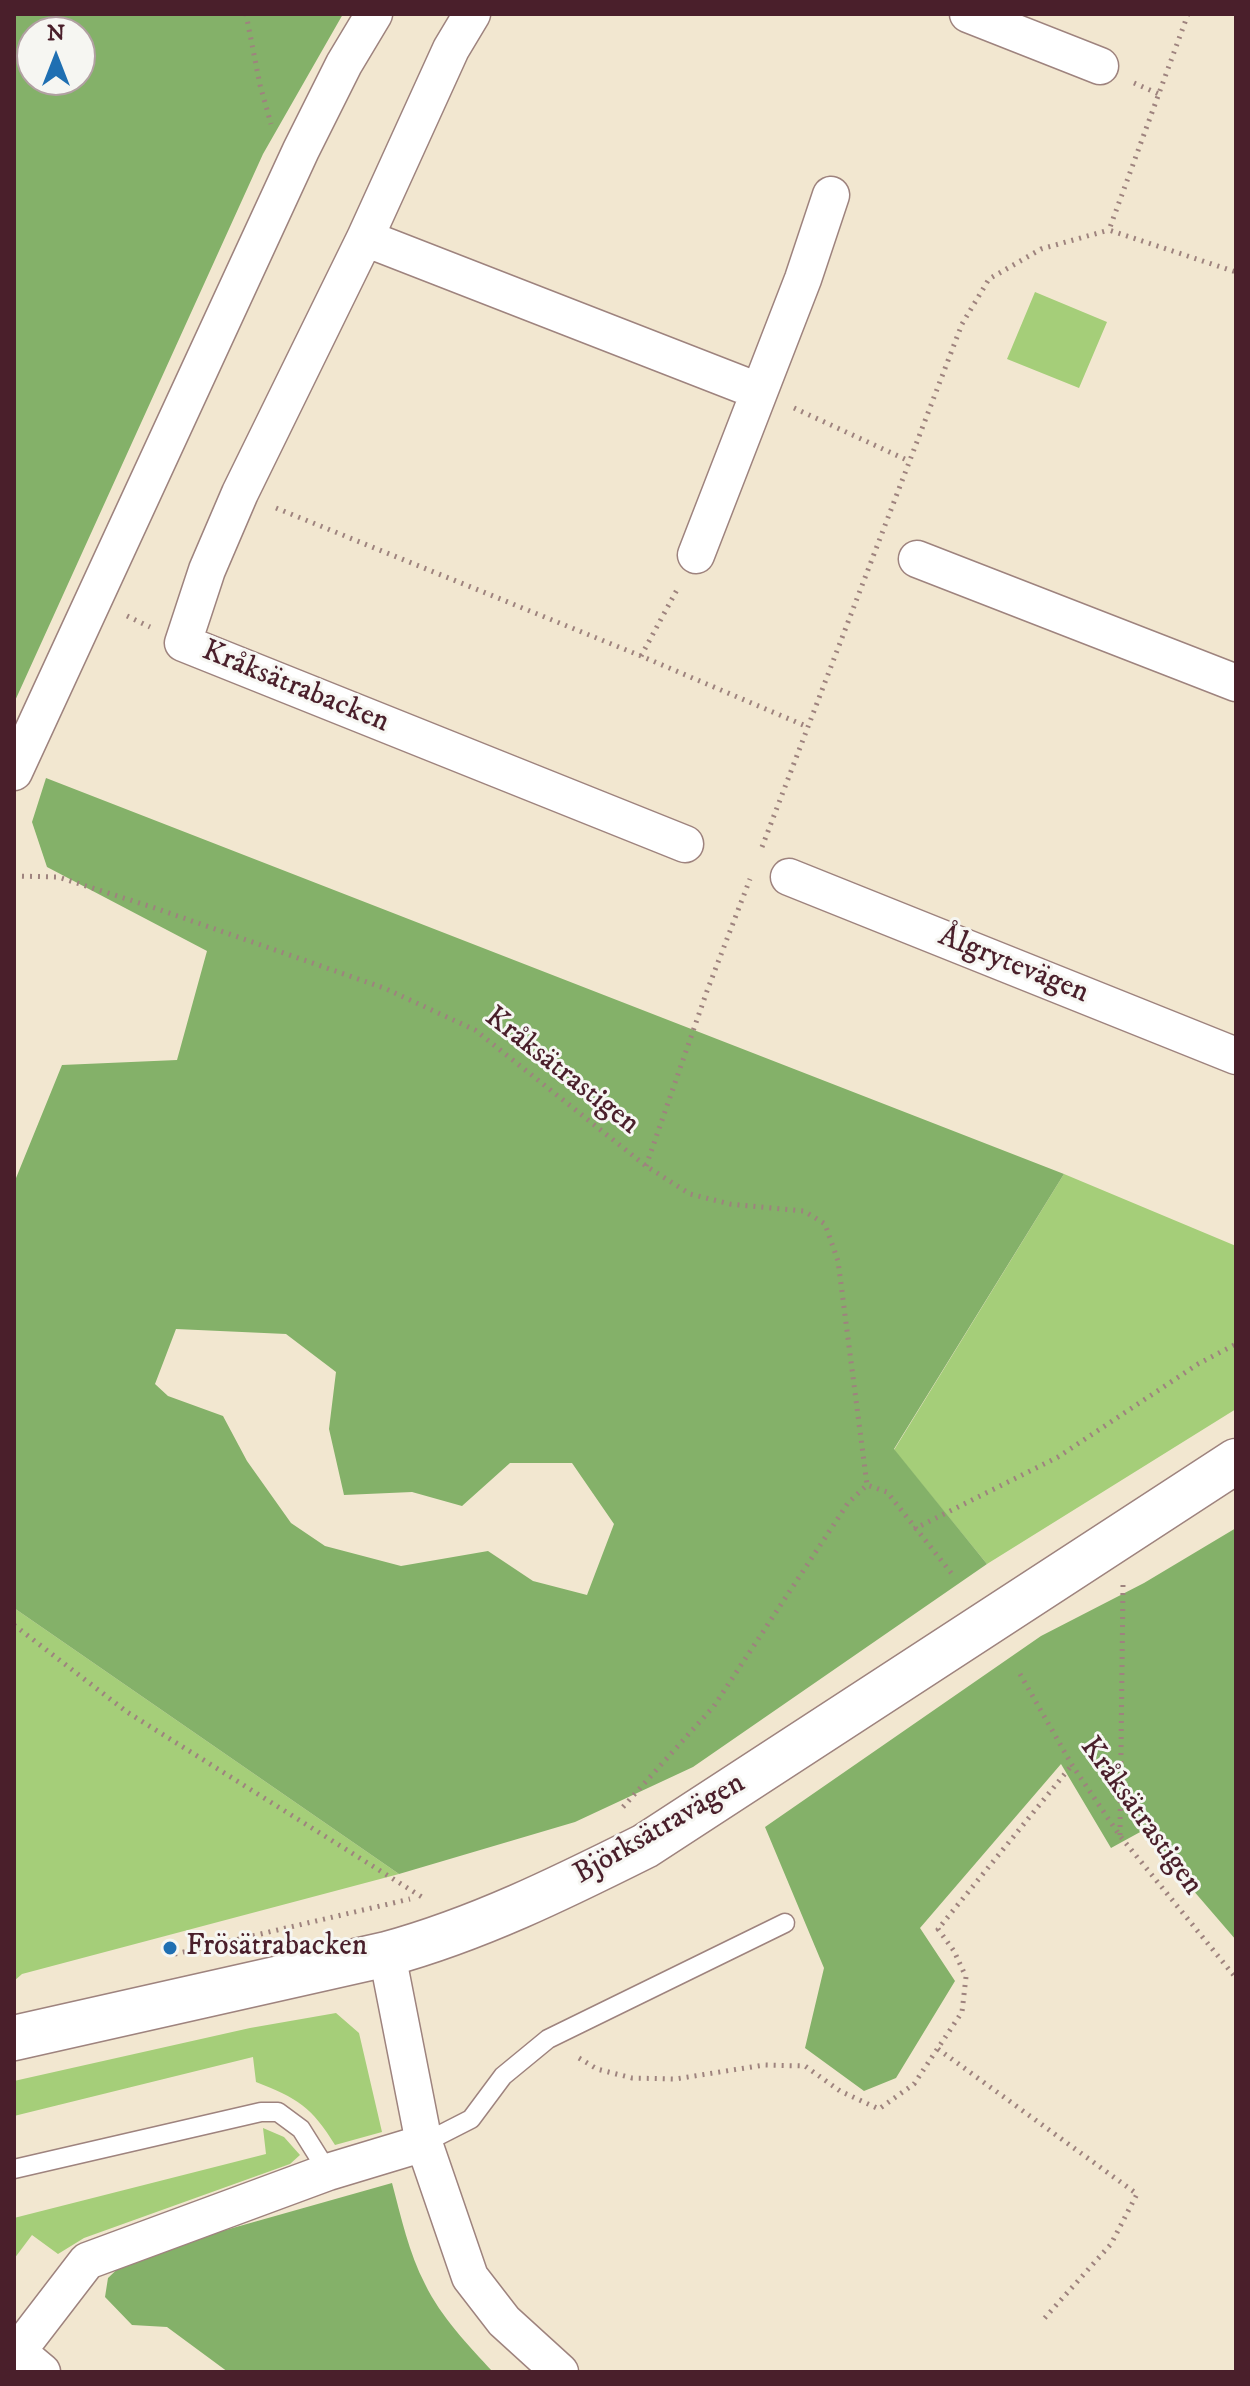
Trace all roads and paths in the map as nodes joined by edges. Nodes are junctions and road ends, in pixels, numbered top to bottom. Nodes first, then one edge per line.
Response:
1 (246, 14) edge
2 (374, 14) edge
3 (472, 14) edge
4 (968, 14) edge
5 (1188, 14) edge
6 (1100, 66) dead end
7 (301, 150) junction
8 (831, 195) dead end
9 (1109, 230) junction
10 (365, 238) junction
11 (1236, 272) edge
12 (758, 391) junction
13 (909, 461) junction
14 (240, 493) junction
15 (696, 555) joint
16 (917, 559) dead end
17 (93, 600) junction
18 (183, 643) junction
19 (641, 656) junction
20 (1236, 683) edge
21 (808, 727) junction
22 (14, 772) edge
23 (685, 844) dead end
24 (758, 859) dead end
25 (752, 874) dead end
26 (14, 876) edge
27 (789, 877) dead end
28 (1236, 1056) edge
29 (646, 1166) junction
30 (1236, 1344) edge
31 (1236, 1461) edge
32 (867, 1485) junction
33 (914, 1529) junction
34 (1124, 1533) junction
35 (952, 1574) dead end
36 (14, 1625) edge
37 (1020, 1674) dead end
38 (1072, 1765) junction
39 (615, 1815) dead end
40 (1120, 1836) junction
41 (785, 1923) dead end
42 (174, 1954) dead end
43 (387, 1954) junction
44 (1236, 1978) edge
45 (14, 2038) edge
46 (548, 2039) junction
47 (938, 2049) junction
48 (424, 2143) junction
49 (14, 2169) edge
50 (328, 2172) junction
51 (1042, 2321) dead end
52 (25, 2360) edge
53 (560, 2372) edge

1 - 7 path
2 - 7 street
3 - 10 street, Kråksätrabacken
4 - 6 street
5 - 9 path
7 - 17 street
8 - 12 street
9 - 11 path
9 - 13 path
10 - 12 street
10 - 14 street, Kråksätrabacken
12 - 13 path
12 - 15 street
13 - 21 path
14 - 18 street, Kråksätrabacken
14 - 19 path
15 - 19 path
16 - 20 street
17 - 18 path
17 - 22 street
18 - 23 street, Kråksätrabacken
19 - 21 path
21 - 24 path
25 - 29 path
26 - 29 path, Kråksätrastigen
27 - 28 street, Ålgrytevägen
29 - 32 path, Kråksätrastigen
30 - 33 path
31 - 34 street, Björksätravägen
32 - 33 path
32 - 39 path
33 - 35 path
34 - 40 path
34 - 43 street, Björksätravägen
36 - 42 path
37 - 38 path, Kråksätrastigen
38 - 40 path, Kråksätrastigen
38 - 47 path
40 - 44 path, Kråksätrastigen
41 - 46 lane
43 - 45 street, Björksätravägen
43 - 48 street
46 - 47 path
46 - 48 lane
47 - 51 path
48 - 50 street
48 - 53 street
49 - 50 lane
50 - 52 street

